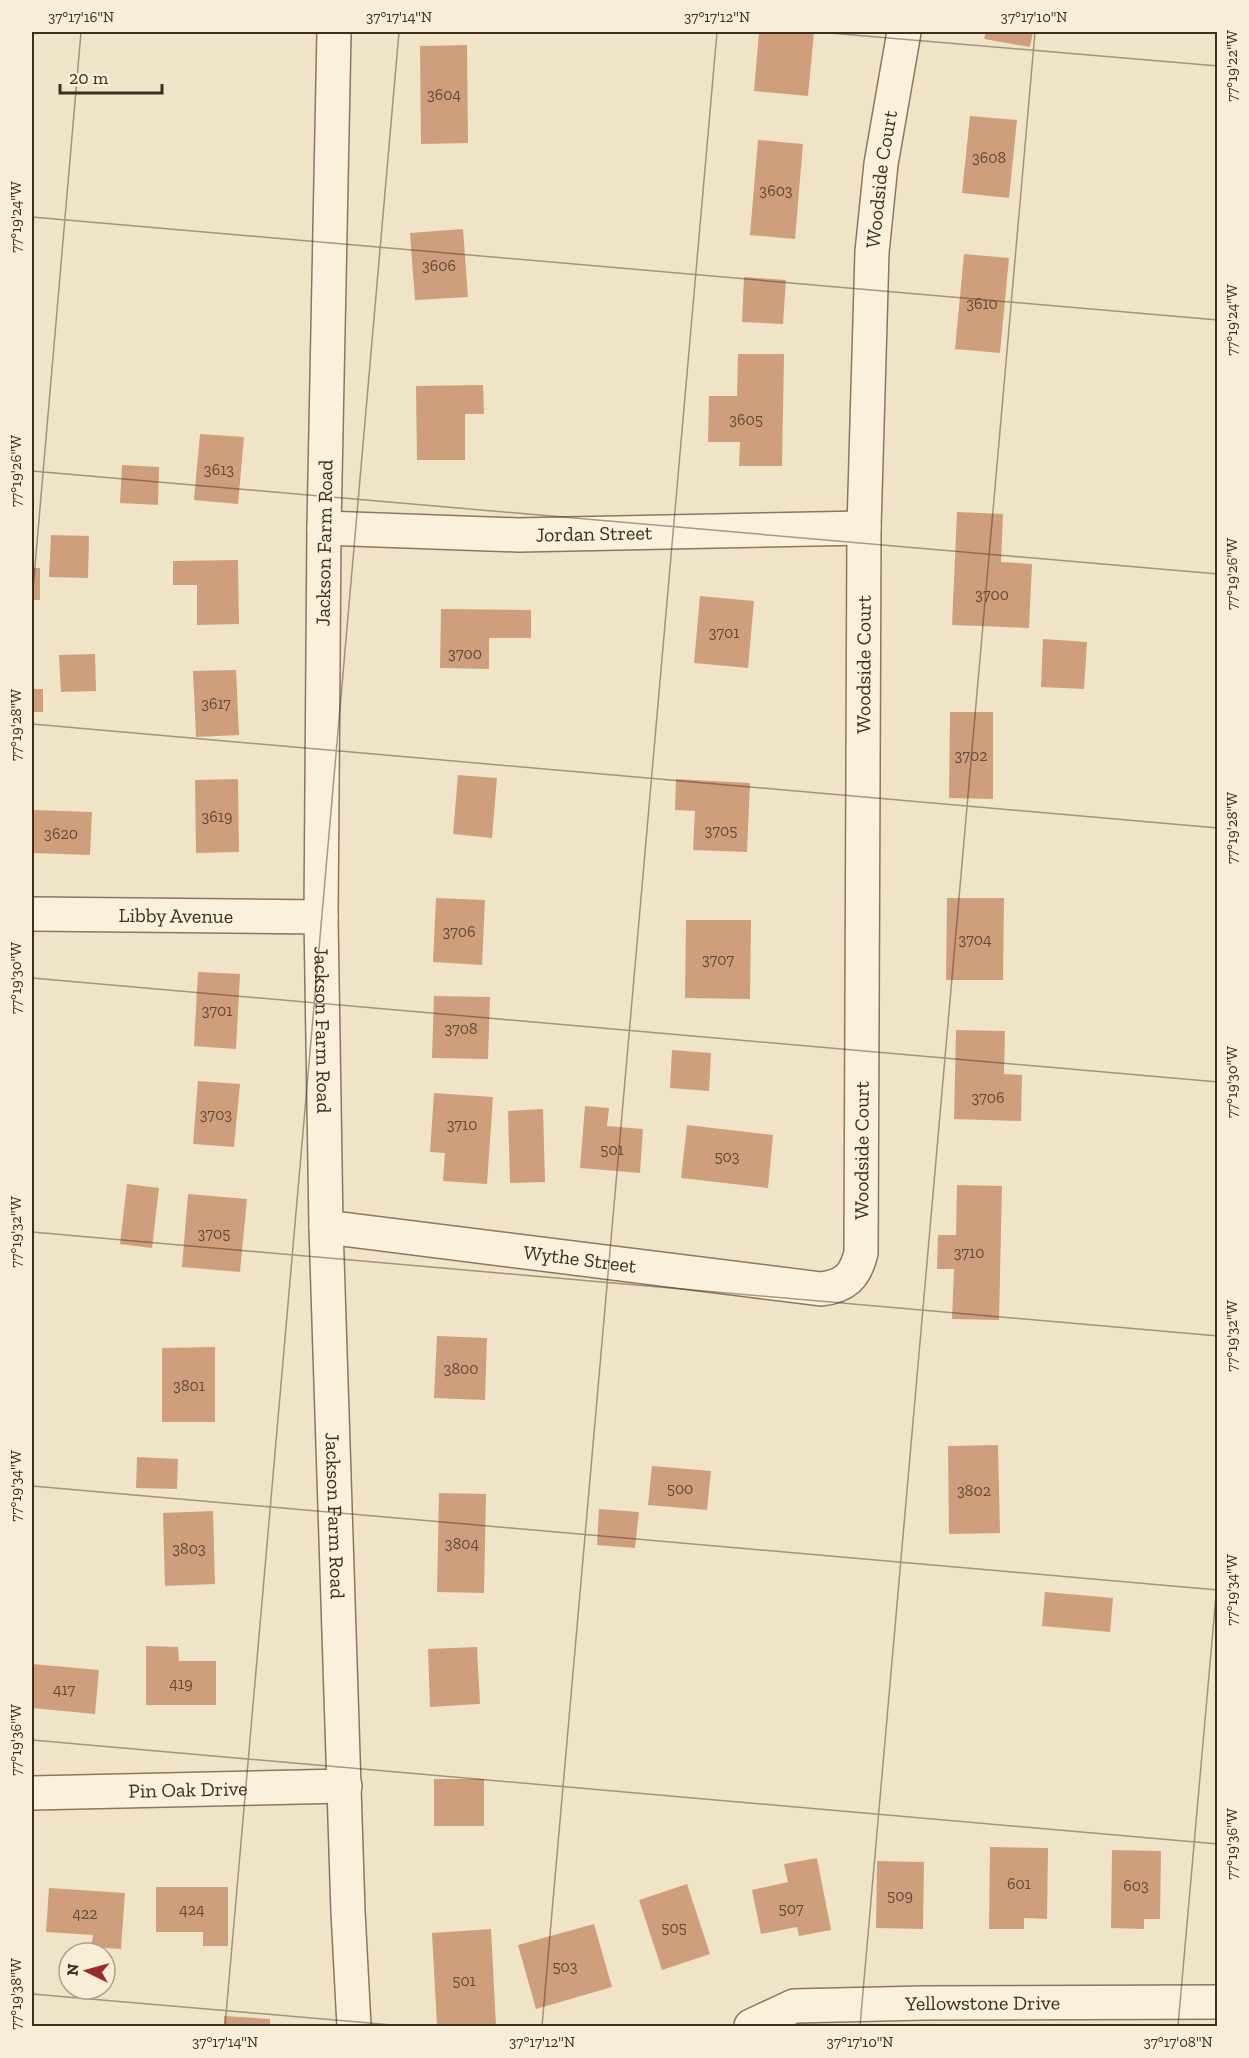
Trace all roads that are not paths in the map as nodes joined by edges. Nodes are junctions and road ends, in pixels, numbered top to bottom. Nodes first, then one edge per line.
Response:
1 (334, 32) edge
2 (904, 32) edge
3 (324, 528) junction
4 (864, 528) junction
5 (32, 914) edge
6 (321, 917) junction
7 (326, 1227) junction
8 (835, 1287) joint
9 (345, 1786) junction
10 (32, 1793) edge
11 (1218, 2002) edge
12 (925, 2015) edge
13 (354, 2026) edge
14 (751, 2026) edge

1 - 3 street, Jackson Farm Road
2 - 4 street, Woodside Court
3 - 4 street, Jordan Street
3 - 6 street, Jackson Farm Road
4 - 8 street, Woodside Court
5 - 6 street, Libby Avenue
6 - 7 street, Jackson Farm Road
7 - 8 street, Wythe Street
7 - 9 street, Jackson Farm Road
9 - 10 street, Pin Oak Drive
9 - 13 street, Jackson Farm Road
11 - 12 street, Yellowstone Drive
12 - 14 street, Yellowstone Drive

